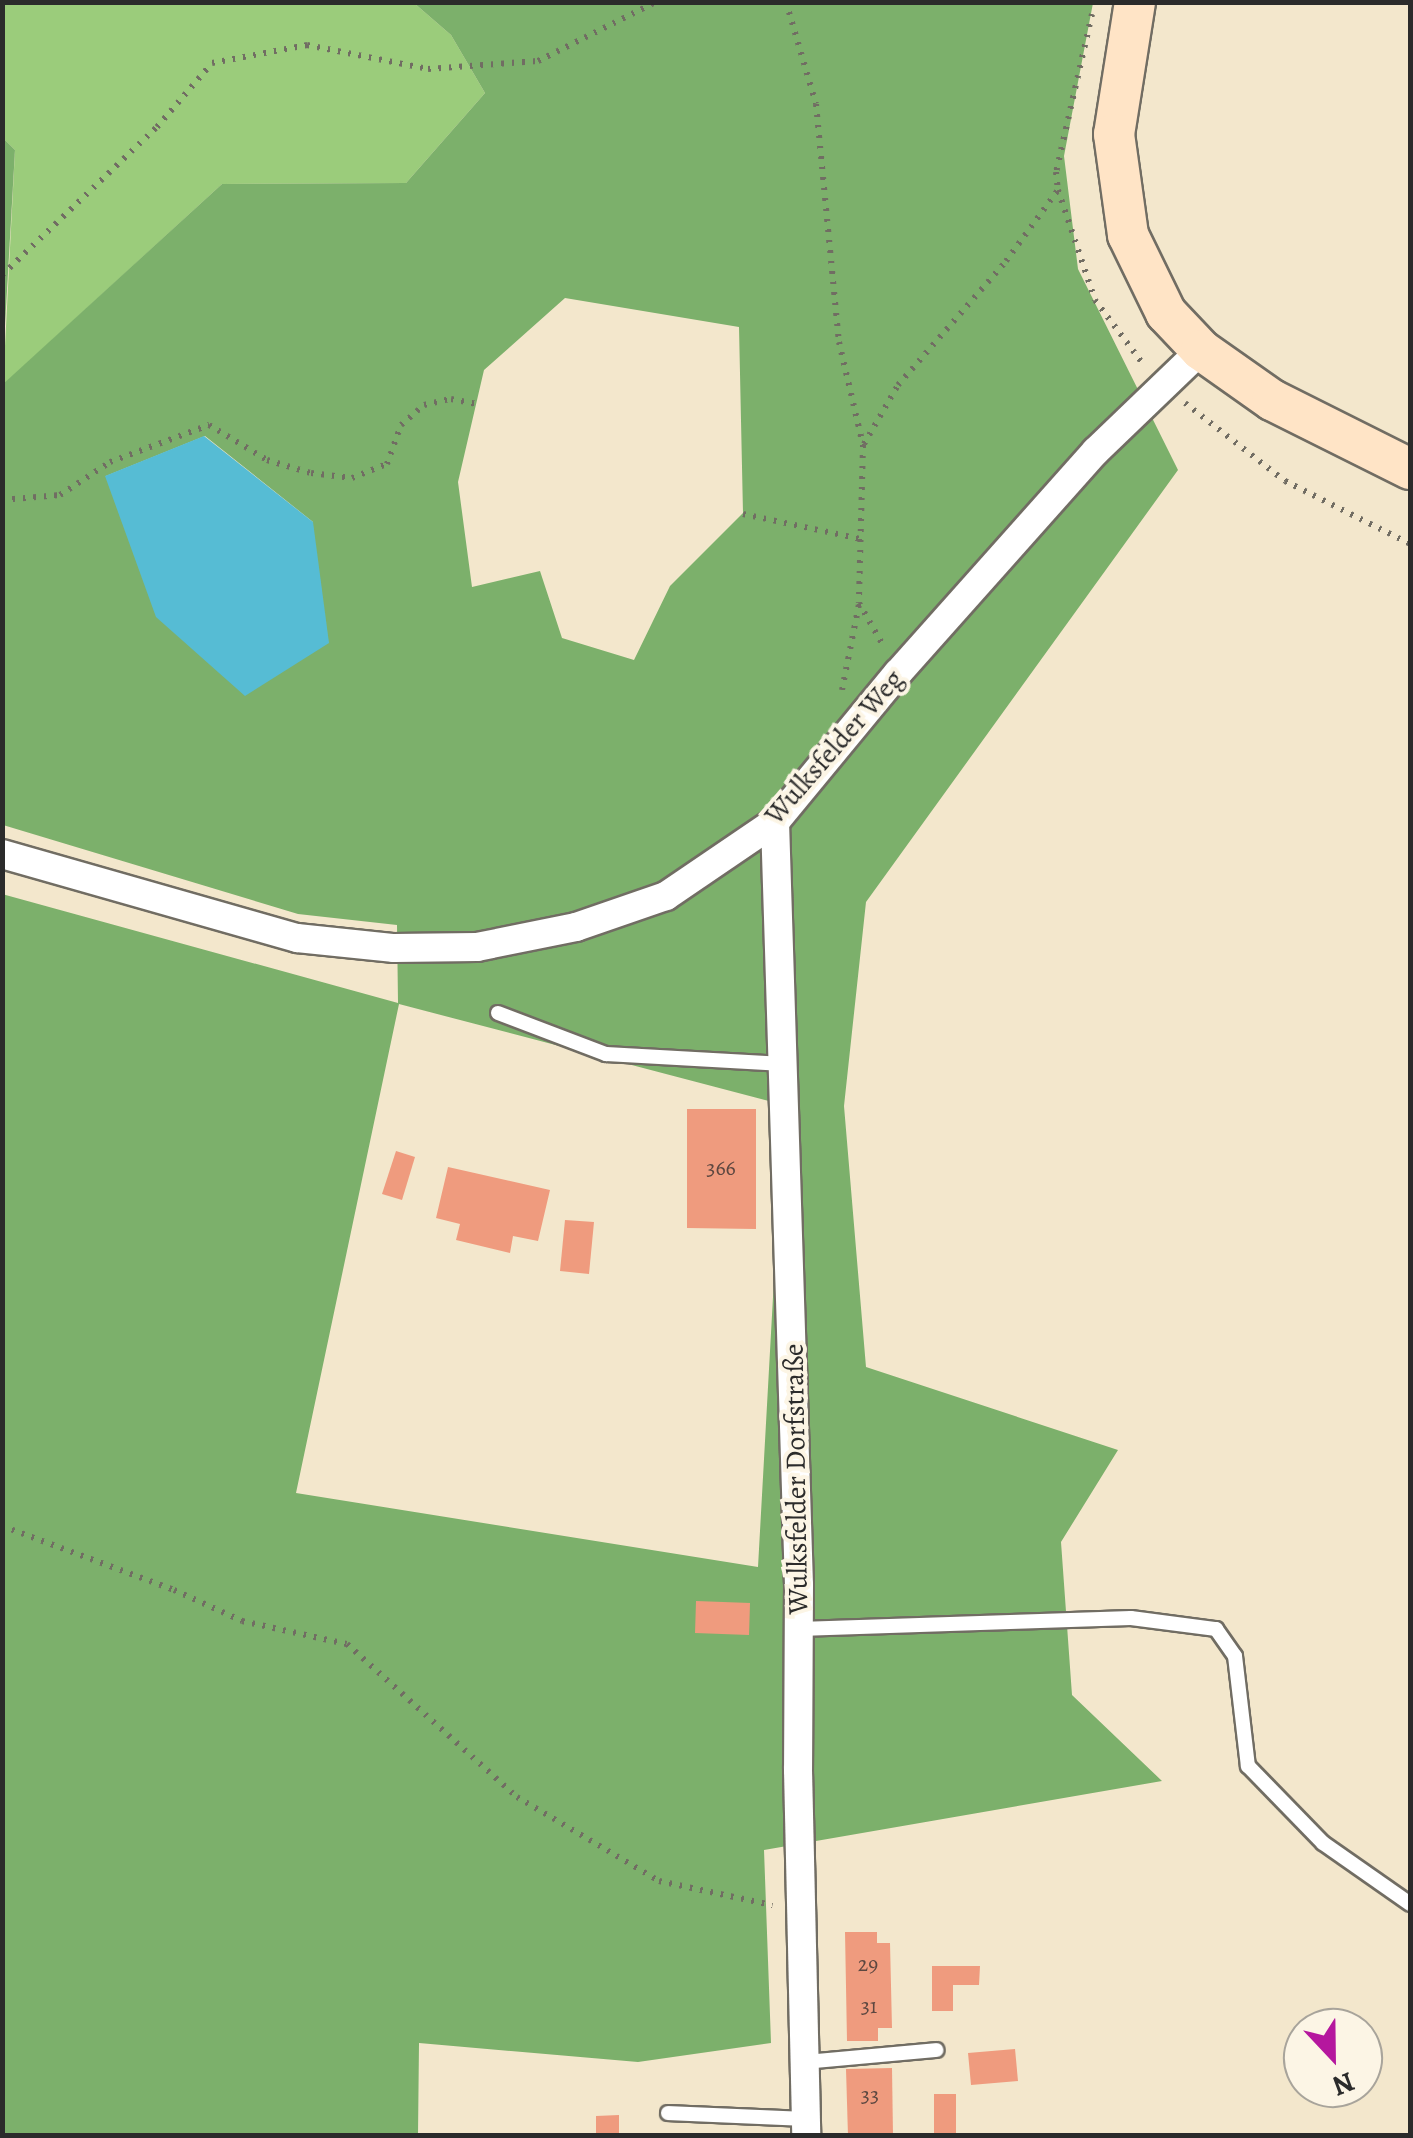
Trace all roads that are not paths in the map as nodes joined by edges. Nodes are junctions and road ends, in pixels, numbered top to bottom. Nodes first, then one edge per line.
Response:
1 (1134, 2) edge
2 (1200, 350) junction
3 (1410, 468) edge
4 (775, 822) junction
5 (2, 854) edge
6 (498, 1012) dead end
7 (785, 1064) junction
8 (799, 1628) junction
9 (1410, 1904) edge
10 (936, 2050) dead end
11 (805, 2062) junction
12 (668, 2113) dead end
13 (806, 2127) edge

1 - 2 main road
2 - 3 main road
2 - 4 street, Wulksfelder Weg
4 - 5 street, Wulksfelder Weg
4 - 7 street, Wulksfelder Dorfstraße
6 - 7 lane
7 - 8 street, Wulksfelder Dorfstraße
8 - 9 lane
8 - 11 street, Wulksfelder Dorfstraße
10 - 11 lane
11 - 13 street, Wulksfelder Dorfstraße
12 - 13 lane

